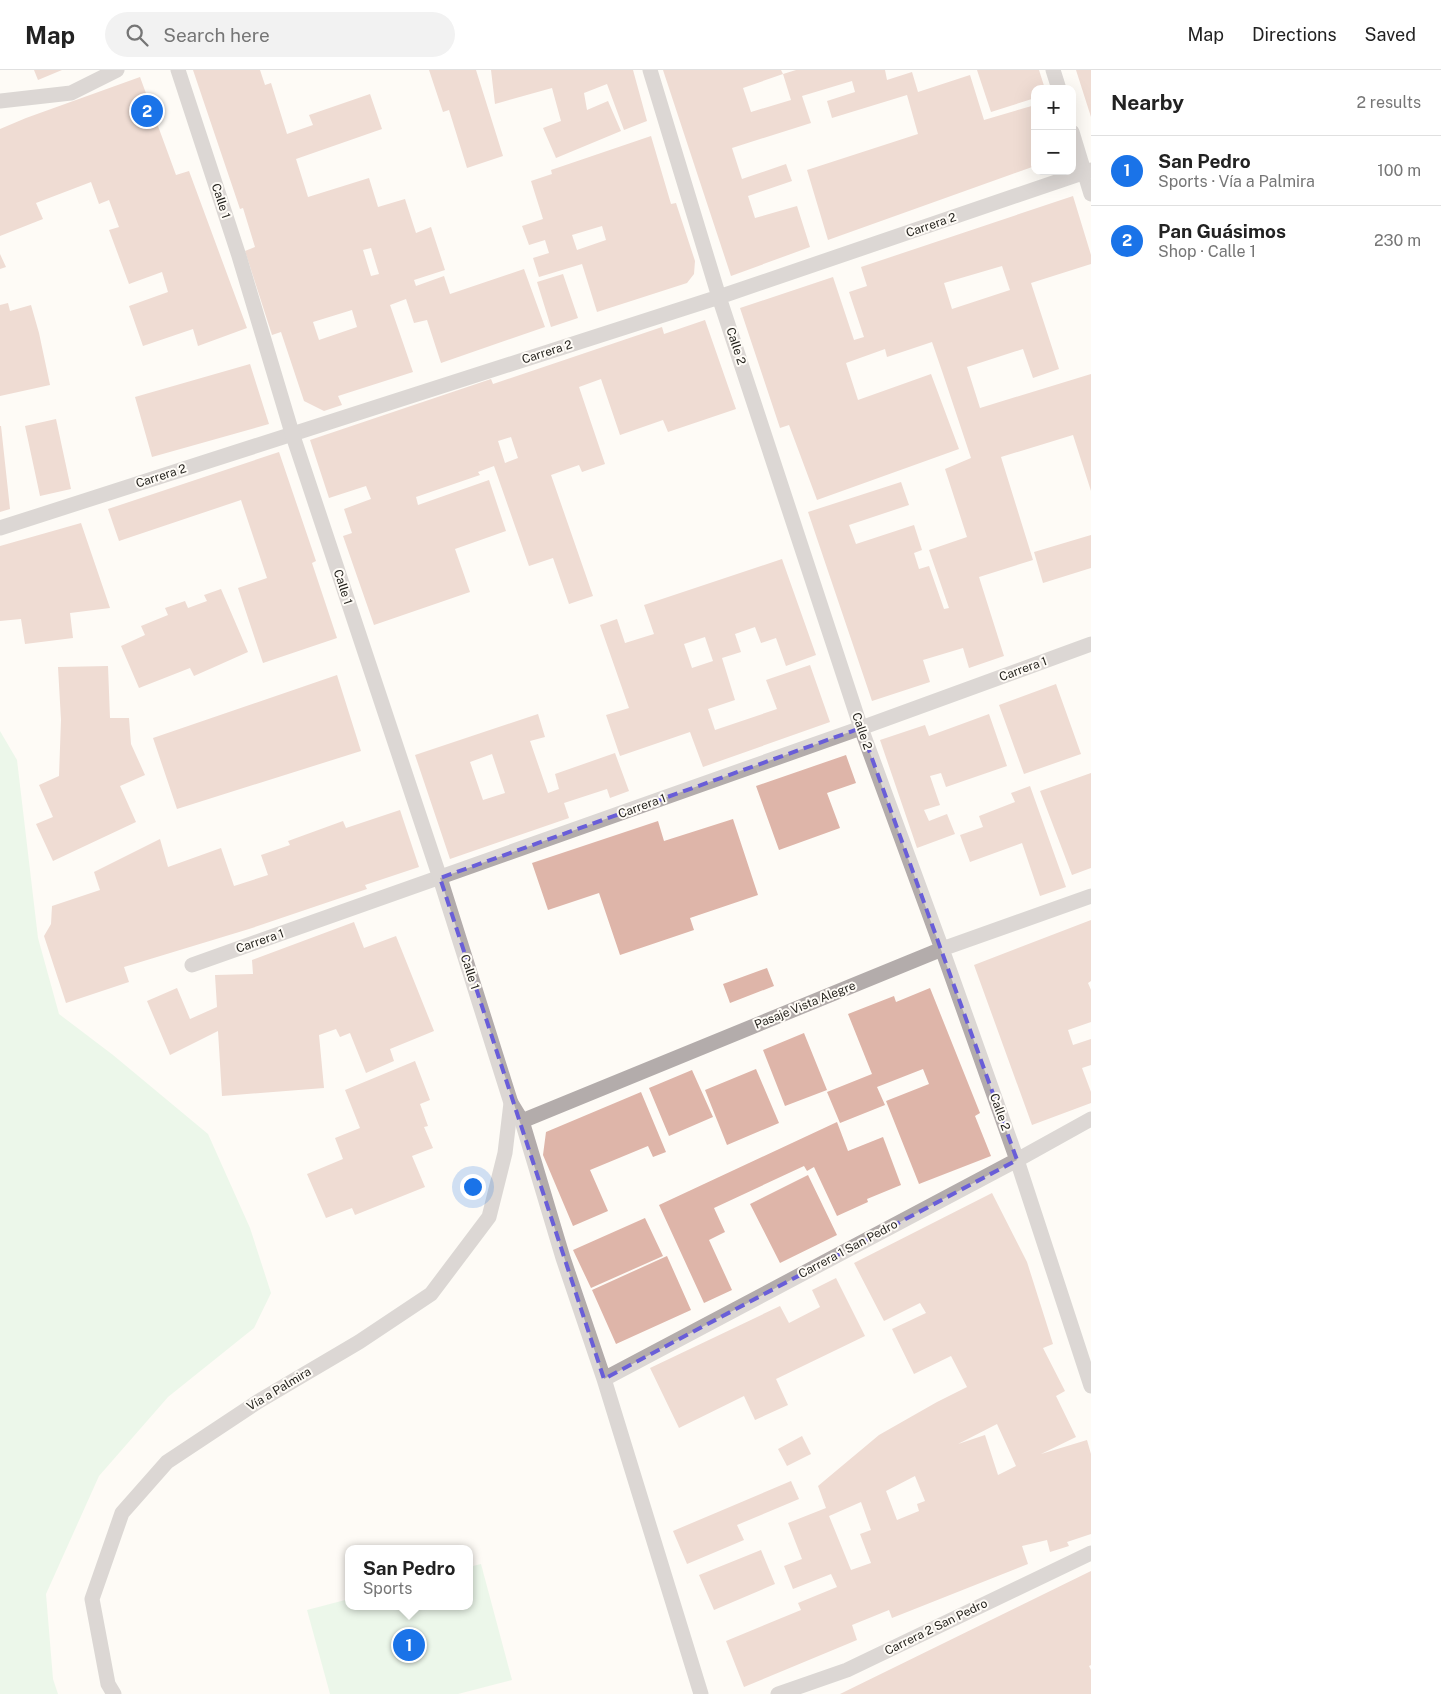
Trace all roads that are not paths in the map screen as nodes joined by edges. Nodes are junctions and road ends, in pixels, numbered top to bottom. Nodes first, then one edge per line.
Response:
1 (117, 70) edge
2 (178, 70) edge
3 (650, 70) edge
4 (1053, 70) edge
5 (1058, 85) edge
6 (0, 101) edge
7 (1076, 142) edge
8 (1088, 171) edge
9 (1091, 194) edge
10 (720, 297) junction
11 (292, 433) junction
12 (0, 528) edge
13 (1091, 644) edge
14 (860, 728) junction
15 (440, 878) junction
16 (1091, 896) edge
17 (942, 949) junction
18 (192, 965) dead end
19 (511, 1103) junction
20 (1091, 1119) edge
21 (522, 1121) junction
22 (1018, 1160) junction
23 (604, 1379) junction
24 (1091, 1386) edge
25 (1091, 1553) edge
26 (114, 1694) edge
27 (701, 1694) edge
28 (778, 1694) edge

1 - 6 street
2 - 11 street, Calle 1
3 - 10 street, Calle 2
4 - 5 street
7 - 8 street
8 - 9 street
8 - 10 street, Carrera 2
10 - 11 street, Carrera 2
10 - 14 street, Calle 2
11 - 12 street, Carrera 2
11 - 15 street, Calle 1
13 - 14 street, Carrera 1
14 - 15 street, Carrera 1
14 - 17 street, Calle 2
15 - 18 street, Carrera 1
15 - 19 street, Calle 1
16 - 17 street, Pasaje Vista Alegre
17 - 21 street, Pasaje Vista Alegre
17 - 22 street, Calle 2
19 - 21 street
19 - 26 street, Vía a Palmira
20 - 22 street, Carrera 1 San Pedro
21 - 23 street
22 - 23 street, Carrera 1 San Pedro
22 - 24 street, Calle 2
23 - 27 street
25 - 28 street, Carrera 2 San Pedro

